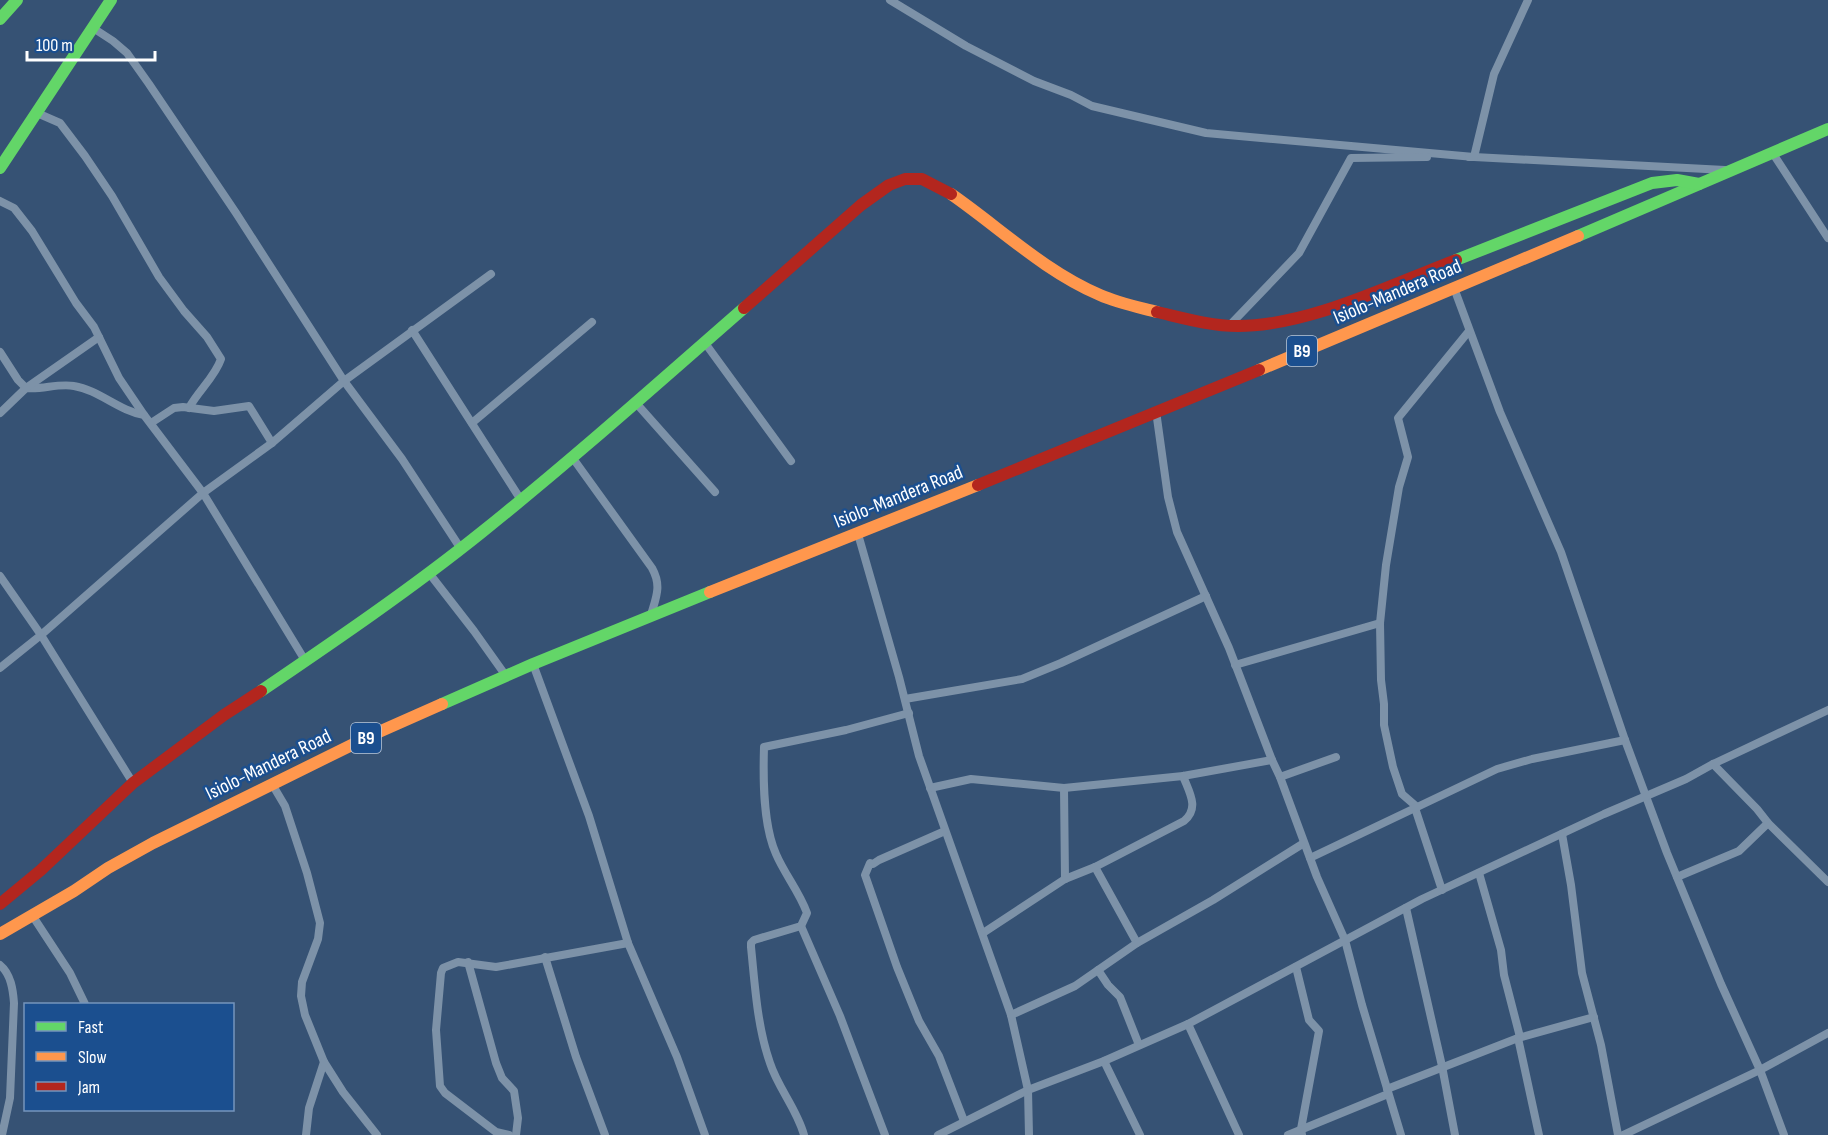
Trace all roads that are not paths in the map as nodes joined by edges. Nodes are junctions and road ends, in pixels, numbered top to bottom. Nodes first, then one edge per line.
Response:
1 (18, 0) edge
2 (111, 0) edge
3 (890, 0) edge
4 (1528, 0) edge
5 (0, 19) edge
6 (93, 28) junction
7 (37, 113) junction
8 (1828, 129) edge
9 (1772, 152) junction
10 (1474, 157) junction
11 (0, 168) edge
12 (1731, 171) junction
13 (1699, 184) junction
14 (0, 201) edge
15 (1828, 238) edge
16 (491, 274) dead end
17 (1454, 287) junction
18 (592, 322) dead end
19 (1229, 326) junction
20 (412, 330) junction
21 (1469, 331) junction
22 (99, 337) junction
23 (705, 343) junction
24 (0, 352) edge
25 (344, 381) junction
26 (26, 388) junction
27 (636, 403) junction
28 (189, 408) junction
29 (1156, 411) junction
30 (0, 413) edge
31 (144, 415) junction
32 (151, 423) junction
33 (472, 423) junction
34 (272, 443) junction
35 (572, 457) junction
36 (791, 461) dead end
37 (715, 492) dead end
38 (203, 493) junction
39 (521, 500) junction
40 (858, 534) junction
41 (461, 549) junction
42 (429, 573) junction
43 (0, 576) edge
44 (1206, 596) junction
45 (651, 615) junction
46 (1380, 623) junction
47 (41, 635) junction
48 (306, 662) junction
49 (533, 664) junction
50 (1236, 665) junction
51 (0, 668) edge
52 (506, 676) junction
53 (905, 699) junction
54 (1828, 710) edge
55 (909, 713) junction
56 (1625, 740) junction
57 (1336, 757) dead end
58 (1272, 760) junction
59 (1713, 764) junction
60 (1183, 776) junction
61 (1280, 777) junction
62 (133, 783) junction
63 (272, 784) junction
64 (930, 788) junction
65 (1064, 788) junction
66 (1645, 796) junction
67 (1416, 807) junction
68 (1767, 823) junction
69 (945, 831) junction
70 (1562, 834) junction
71 (1304, 843) junction
72 (1310, 858) junction
73 (1095, 867) junction
74 (1479, 873) junction
75 (1677, 877) junction
76 (1065, 879) junction
77 (1828, 882) edge
78 (1442, 890) junction
79 (0, 904) edge
80 (1406, 908) junction
81 (32, 915) junction
82 (801, 926) junction
83 (983, 933) junction
84 (0, 934) edge
85 (1345, 940) junction
86 (628, 943) junction
87 (1137, 943) junction
88 (545, 957) junction
89 (468, 962) junction
90 (0, 965) edge
91 (1296, 967) junction
92 (1098, 970) junction
93 (84, 1003) edge
94 (1011, 1015) junction
95 (1594, 1017) junction
96 (1188, 1024) junction
97 (1828, 1033) edge
98 (1519, 1038) junction
99 (1139, 1045) junction
100 (1104, 1061) junction
101 (324, 1062) junction
102 (1442, 1066) junction
103 (1760, 1070) junction
104 (1028, 1090) junction
105 (1388, 1091) junction
106 (964, 1121) junction
107 (1301, 1132) edge
108 (2, 1135) edge
109 (306, 1135) edge
110 (377, 1135) edge
111 (509, 1135) edge
112 (516, 1135) edge
113 (605, 1135) edge
114 (705, 1135) edge
115 (804, 1135) edge
116 (885, 1135) edge
117 (938, 1135) edge
118 (1029, 1135) edge
119 (1140, 1135) edge
120 (1239, 1135) edge
121 (1288, 1135) edge
122 (1401, 1135) edge
123 (1455, 1135) edge
124 (1539, 1135) edge
125 (1618, 1135) edge
126 (1623, 1135) edge
127 (1784, 1135) edge

1 - 5 main road
2 - 6 main road
3 - 10 street
4 - 10 street
6 - 7 main road
6 - 25 street
7 - 11 main road
7 - 28 street
8 - 9 main road, Isiolo-Mandera Road / B9
9 - 12 main road, Isiolo-Mandera Road / B9
9 - 15 street
10 - 12 street
10 - 19 street
12 - 13 main road, Isiolo-Mandera Road / B9
13 - 17 main road, Isiolo-Mandera Road / B9
13 - 19 main road
14 - 22 street
16 - 20 street
17 - 21 street
17 - 29 main road, Isiolo-Mandera Road / B9
18 - 33 street
19 - 23 main road
20 - 25 street
20 - 33 street
21 - 46 street
21 - 56 street
22 - 26 street
22 - 31 street
23 - 27 main road
23 - 36 street
24 - 26 street
25 - 34 street
25 - 41 street
26 - 30 street
26 - 31 street
27 - 35 main road
27 - 37 street
28 - 32 street
28 - 34 street
29 - 40 main road, Isiolo-Mandera Road / B9
29 - 44 street
31 - 32 street
32 - 38 street
33 - 39 street
34 - 38 street
35 - 39 main road
35 - 45 street
38 - 47 street
38 - 48 street
39 - 41 main road
40 - 45 main road, Isiolo-Mandera Road / B9
40 - 53 street
41 - 42 main road
42 - 48 main road
42 - 52 street
43 - 47 street
44 - 50 street
44 - 53 street
45 - 49 main road, Isiolo-Mandera Road / B9
46 - 50 street
46 - 67 street
47 - 51 street
47 - 62 street
48 - 62 main road
49 - 52 main road, Isiolo-Mandera Road / B9
49 - 86 street
50 - 58 street
52 - 63 main road, Isiolo-Mandera Road / B9
53 - 55 street
54 - 59 street
55 - 64 street
55 - 82 street
56 - 66 street
56 - 67 street
57 - 61 street
58 - 60 street
58 - 61 street
59 - 66 street
59 - 68 street
60 - 65 street
60 - 73 street
61 - 71 street
62 - 79 main road
63 - 81 main road, Isiolo-Mandera Road / B9
63 - 101 street
64 - 65 street
64 - 69 street
65 - 76 street
66 - 70 street
66 - 75 street
67 - 72 street
67 - 78 street
68 - 75 street
68 - 77 street
69 - 83 street
69 - 106 street
70 - 74 street
70 - 95 street
71 - 72 street
71 - 87 street
72 - 85 street
73 - 76 street
73 - 87 street
74 - 78 street
74 - 98 street
75 - 103 street
76 - 83 street
78 - 80 street
80 - 85 street
80 - 102 street
81 - 84 main road, Isiolo-Mandera Road / B9
81 - 93 street
82 - 115 street
82 - 116 street
83 - 94 street
85 - 91 street
85 - 105 street
86 - 88 street
86 - 114 street
87 - 92 street
88 - 89 street
88 - 113 street
89 - 111 street
89 - 112 street
90 - 108 street
91 - 96 street
91 - 107 street
92 - 94 street
92 - 99 street
94 - 104 street
95 - 98 street
95 - 125 street
96 - 99 street
96 - 120 street
97 - 103 street
98 - 102 street
98 - 124 street
99 - 100 street
100 - 104 street
100 - 119 street
101 - 109 street
101 - 110 street
102 - 105 street
102 - 123 street
103 - 126 street
103 - 127 street
104 - 106 street
104 - 118 street
105 - 107 street
105 - 122 street
106 - 117 street
107 - 121 street

